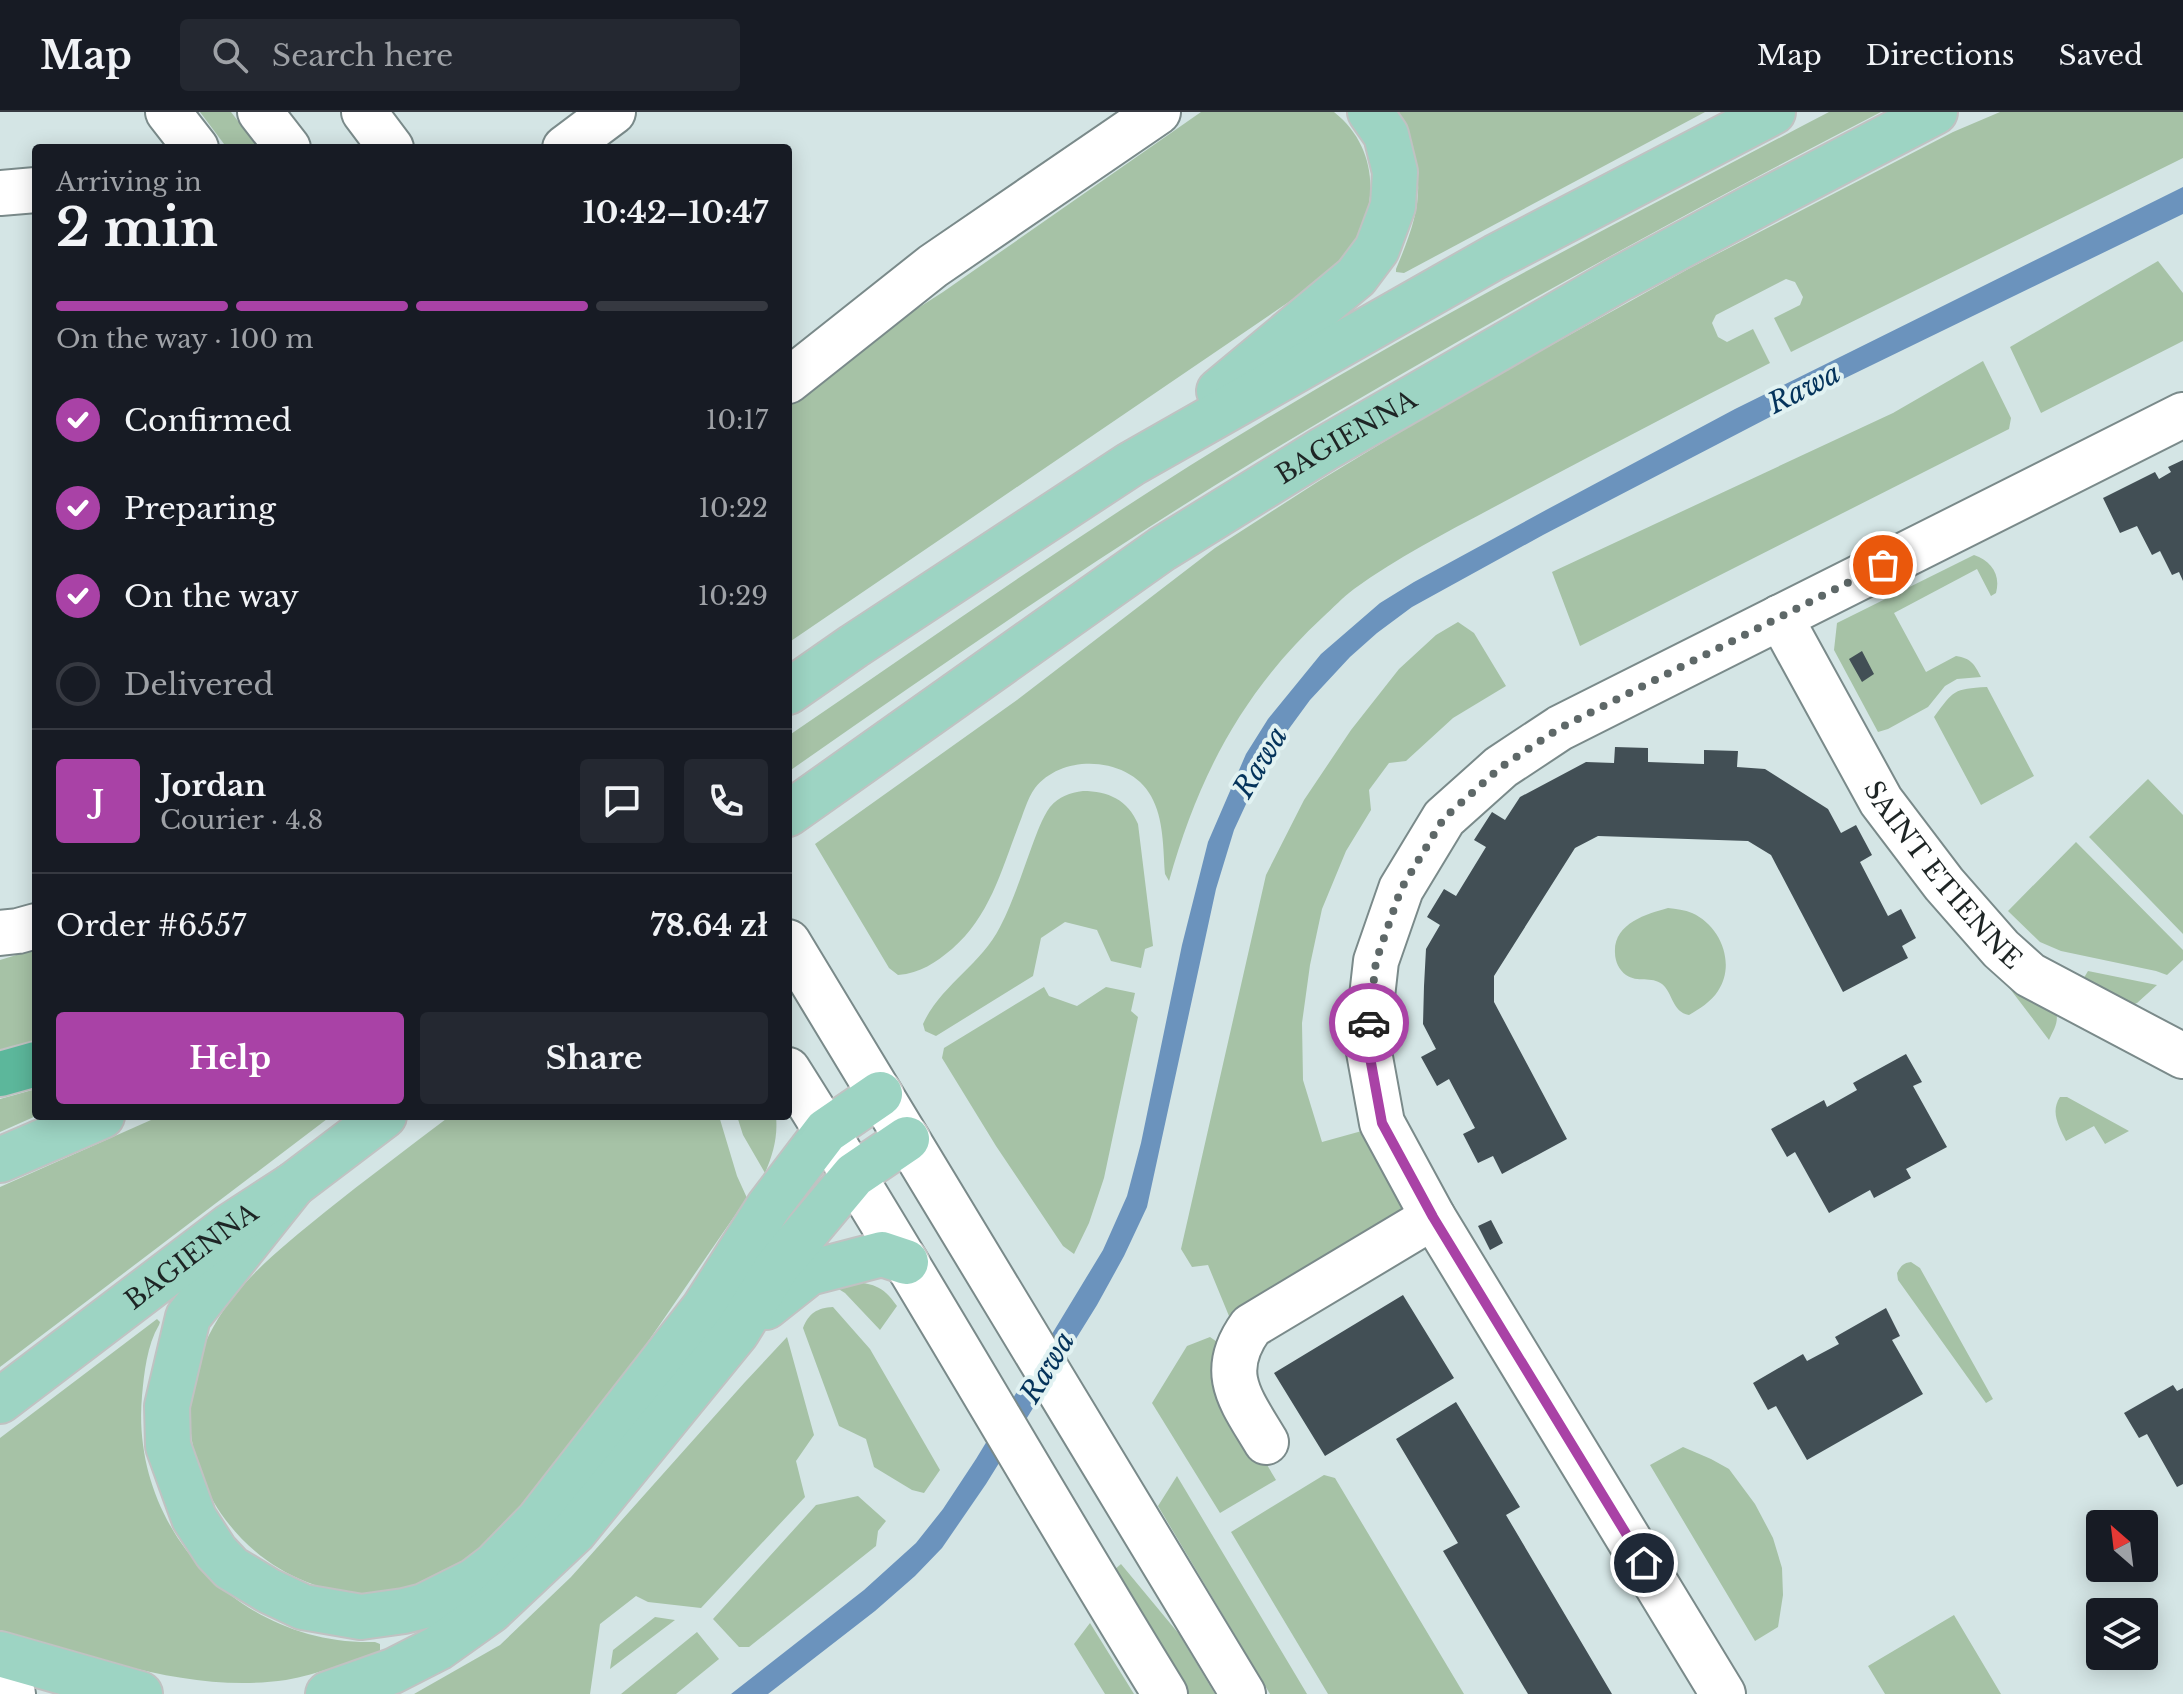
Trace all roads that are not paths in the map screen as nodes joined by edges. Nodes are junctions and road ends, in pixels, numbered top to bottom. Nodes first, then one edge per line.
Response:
1 (168, 112) edge
2 (260, 112) edge
3 (364, 112) edge
4 (613, 112) edge
5 (1158, 112) edge
6 (1370, 112) edge
7 (1773, 112) edge
8 (1935, 112) edge
9 (193, 144) edge
10 (285, 144) edge
11 (388, 144) edge
12 (570, 144) edge
13 (32, 190) edge
14 (0, 193) edge
15 (933, 266) junction
16 (792, 342) edge
17 (792, 378) edge
18 (2183, 415) edge
19 (1131, 464) junction
20 (1780, 617) junction
21 (792, 689) edge
22 (792, 811) edge
23 (32, 927) edge
24 (0, 933) edge
25 (792, 948) edge
26 (2183, 1056) edge
27 (32, 1065) edge
28 (0, 1074) edge
29 (792, 1076) edge
30 (880, 1094) junction
31 (93, 1120) edge
32 (379, 1120) edge
33 (826, 1131) junction
34 (907, 1139) junction
35 (0, 1160) edge
36 (854, 1175) junction
37 (293, 1185) junction
38 (1433, 1217) junction
39 (913, 1274) junction
40 (737, 1332) junction
41 (0, 1401) edge
42 (1266, 1442) dead end
43 (0, 1654) edge
44 (0, 1666) edge
45 (132, 1693) edge
46 (13, 1694) edge
47 (328, 1694) edge
48 (1165, 1694) edge
49 (1243, 1694) edge
50 (1723, 1694) edge

1 - 9 street
2 - 10 street
3 - 11 street
4 - 12 street
5 - 15 street
6 - 19 main road
7 - 19 main road
8 - 22 main road, BAGIENNA
13 - 14 street
15 - 16 street
15 - 17 street
18 - 20 street
19 - 21 main road
20 - 26 street, SAINT ETIENNE
20 - 38 street
23 - 24 street
25 - 30 street
27 - 28 highway
29 - 33 street
30 - 33 main road
30 - 34 street
31 - 35 main road
32 - 37 main road, BAGIENNA
33 - 36 street
33 - 37 main road
34 - 36 main road
34 - 49 street
36 - 39 street
36 - 40 main road
37 - 41 main road, BAGIENNA
38 - 42 street
38 - 50 street
39 - 40 main road
39 - 48 street
40 - 47 main road
43 - 45 main road
44 - 46 street

